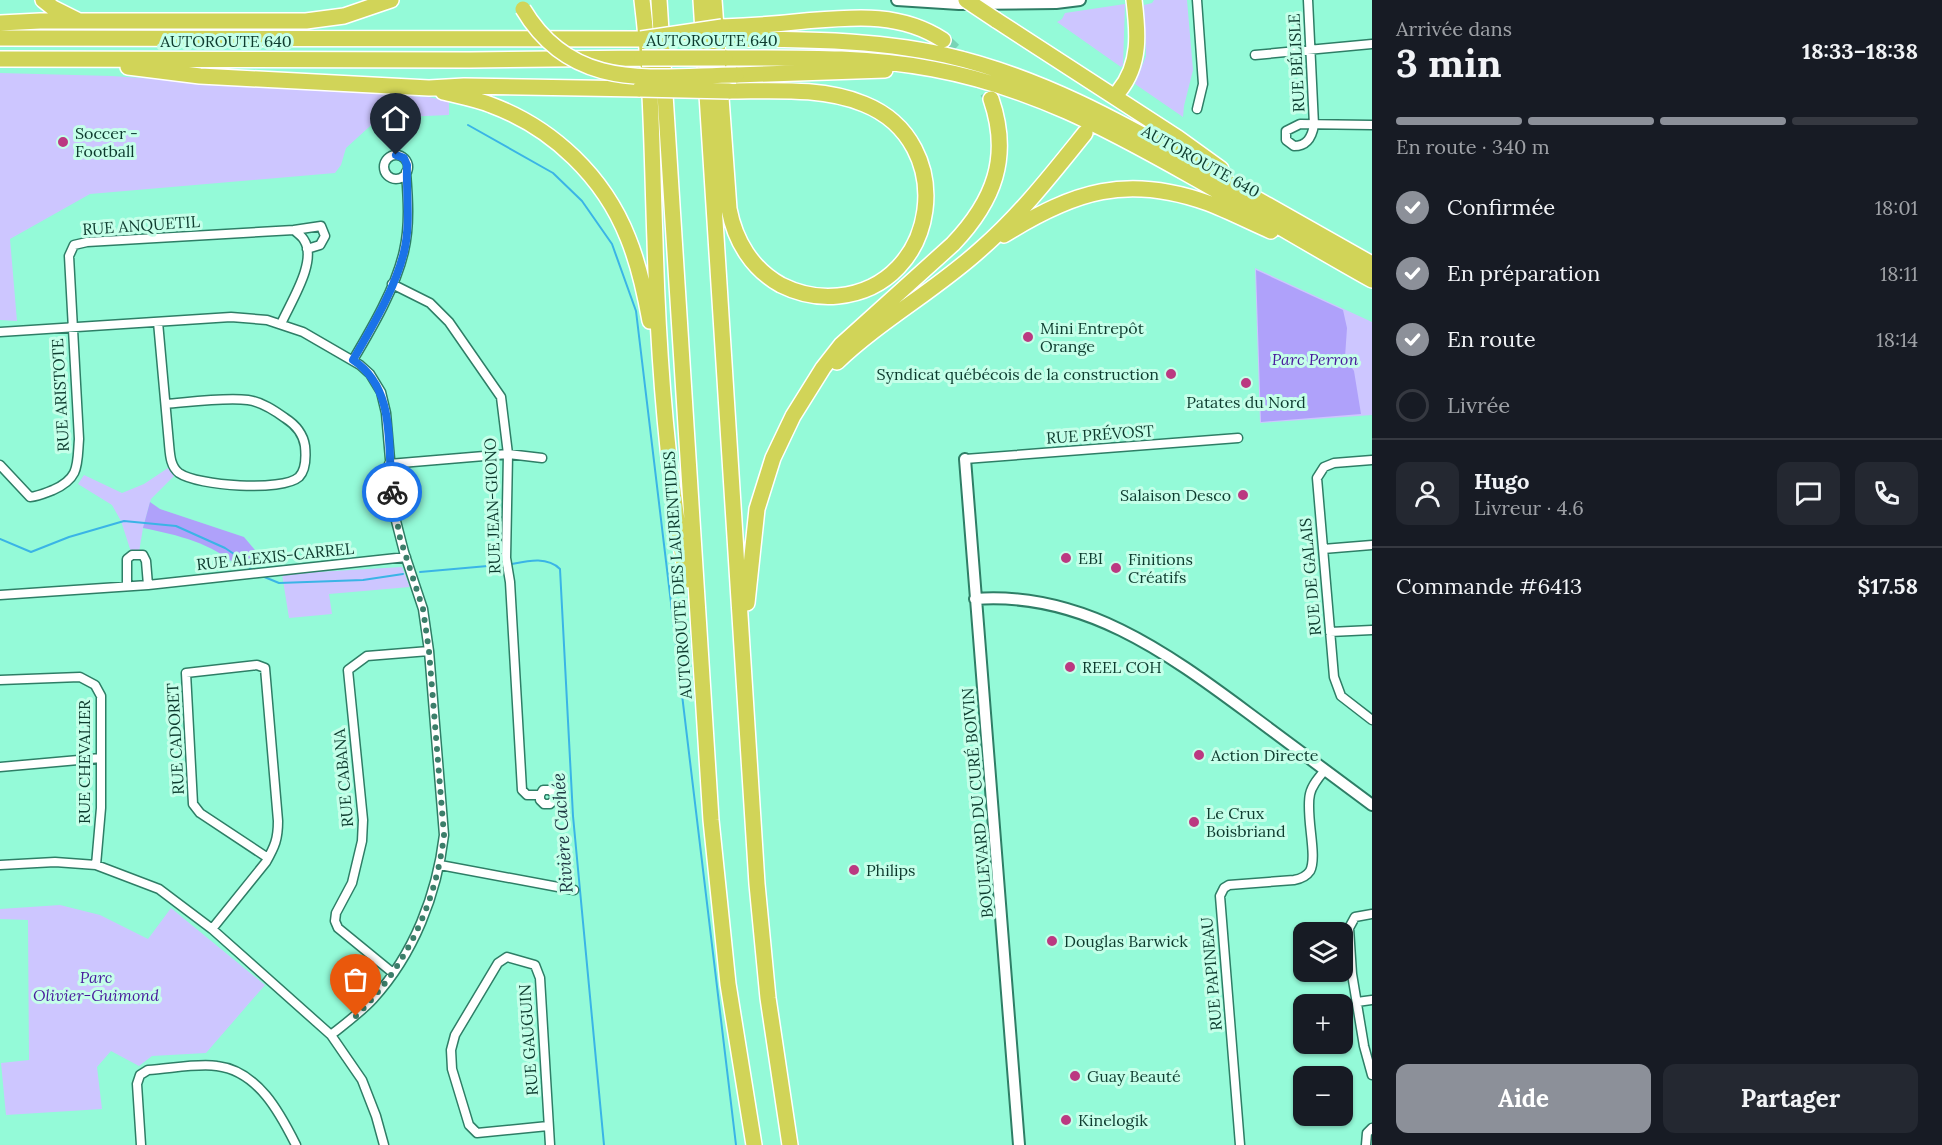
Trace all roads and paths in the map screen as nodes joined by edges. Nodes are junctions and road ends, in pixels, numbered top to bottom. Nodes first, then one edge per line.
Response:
1 (43, 0) edge
2 (391, 0) edge
3 (642, 0) edge
4 (656, 0) edge
5 (701, 0) edge
6 (714, 0) edge
7 (897, 0) edge
8 (966, 0) edge
9 (1080, 0) edge
10 (1134, 0) edge
11 (1197, 0) edge
12 (1308, 0) edge
13 (1047, 1) edge
14 (521, 5) edge
15 (80, 21) junction
16 (0, 22) edge
17 (723, 33) junction
18 (0, 38) edge
19 (943, 40) tunnel mouth
20 (1372, 44) edge
21 (1311, 50) junction
22 (1255, 55) dead end
23 (0, 59) edge
24 (63, 59) junction
25 (933, 69) junction
26 (429, 88) junction
27 (1119, 91) dead end
28 (991, 99) tunnel mouth
29 (1197, 109) dead end
30 (1372, 125) edge
31 (1085, 134) dead end
32 (406, 172) dead end
33 (1278, 211) junction
34 (294, 230) junction
35 (307, 249) junction
36 (981, 249) junction
37 (1329, 256) junction
38 (1372, 264) edge
39 (1372, 280) edge
40 (392, 284) junction
41 (158, 322) junction
42 (281, 324) junction
43 (72, 327) junction
44 (0, 332) edge
45 (353, 360) junction
46 (662, 376) junction
47 (811, 387) junction
48 (166, 404) junction
49 (1238, 438) dead end
50 (508, 454) junction
51 (542, 458) dead end
52 (965, 459) joint
53 (1372, 460) edge
54 (389, 464) junction
55 (0, 465) edge
56 (1372, 545) edge
57 (1323, 549) junction
58 (406, 557) junction
59 (148, 585) junction
60 (127, 586) junction
61 (0, 595) edge
62 (975, 599) junction
63 (1372, 630) edge
64 (1330, 632) junction
65 (699, 646) junction
66 (742, 648) junction
67 (429, 651) junction
68 (0, 680) edge
69 (1372, 720) edge
70 (101, 758) junction
71 (0, 767) edge
72 (1325, 770) junction
73 (540, 795) dead end
74 (1372, 805) edge
75 (268, 858) junction
76 (0, 865) edge
77 (96, 865) junction
78 (440, 865) junction
79 (574, 890) dead end
80 (1372, 914) edge
81 (212, 928) junction
82 (393, 973) junction
83 (1372, 1000) edge
84 (1357, 1002) junction
85 (331, 1035) junction
86 (1372, 1076) edge
87 (548, 1126) junction
88 (1372, 1128) edge
89 (141, 1145) edge
90 (296, 1145) edge
91 (384, 1145) edge
92 (550, 1145) edge
93 (754, 1145) edge
94 (790, 1145) edge
95 (1019, 1145) edge
96 (1240, 1145) edge
97 (1366, 1145) edge

1 - 15 highway
2 - 15 highway
3 - 46 highway
4 - 65 highway, AUTOROUTE DES LAURENTIDES
5 - 66 highway
6 - 26 highway, bridge
7 - 13 street
8 - 33 highway, bridge
9 - 13 street
10 - 27 highway
11 - 29 street
12 - 21 street, RUE BÉLISLE
14 - 25 highway, bridge
15 - 16 highway
17 - 18 highway, AUTOROUTE 640, bridge
17 - 19 highway
17 - 33 highway, AUTOROUTE 640
20 - 21 street
21 - 22 street
21 - 30 street, RUE BÉLISLE
23 - 24 highway, AUTOROUTE 640
24 - 25 highway, AUTOROUTE 640, bridge
24 - 26 highway
25 - 37 highway, AUTOROUTE 640
26 - 46 highway
28 - 47 highway
31 - 36 highway
32 - 40 street
33 - 38 highway, AUTOROUTE 640
34 - 35 street
34 - 35 street, RUE ANQUETIL
34 - 43 street, RUE ANQUETIL
35 - 42 street
36 - 37 highway
36 - 47 highway
37 - 39 highway, AUTOROUTE 640
40 - 45 street
40 - 50 street, RUE JEAN-GIONO
41 - 42 street
41 - 43 street
41 - 48 street
42 - 45 street
43 - 44 street
43 - 55 street, RUE ARISTOTE
45 - 54 street
46 - 65 highway
47 - 66 highway
48 - 48 street
49 - 52 street, RUE PRÉVOST
50 - 51 street
50 - 54 street
50 - 73 street, RUE JEAN-GIONO
52 - 62 street, BOULEVARD DU CURÉ BOIVIN
53 - 57 street, RUE DE GALAIS
54 - 58 street
56 - 57 street
57 - 64 street, RUE DE GALAIS
58 - 59 street, RUE ALEXIS-CARREL
58 - 67 street
59 - 60 street, RUE ALEXIS-CARREL
59 - 60 street
60 - 61 street, RUE ALEXIS-CARREL
62 - 72 street
62 - 95 street, BOULEVARD DU CURÉ BOIVIN
63 - 64 street
64 - 69 street, RUE DE GALAIS
65 - 93 highway, AUTOROUTE DES LAURENTIDES
66 - 94 highway
67 - 78 street
67 - 82 street, RUE CABANA
68 - 70 street, RUE CHEVALIER
70 - 71 street
70 - 77 street, RUE CHEVALIER
72 - 74 street
72 - 96 street, RUE PAPINEAU
75 - 75 street, RUE CADORET
75 - 81 street, RUE CADORET
76 - 77 street
77 - 81 street
78 - 79 street
78 - 82 street
80 - 84 street
81 - 85 street
82 - 85 street
83 - 84 street
84 - 86 street
85 - 91 street
87 - 87 street, RUE GAUGUIN
87 - 92 street, RUE GAUGUIN
88 - 97 street
89 - 90 street

